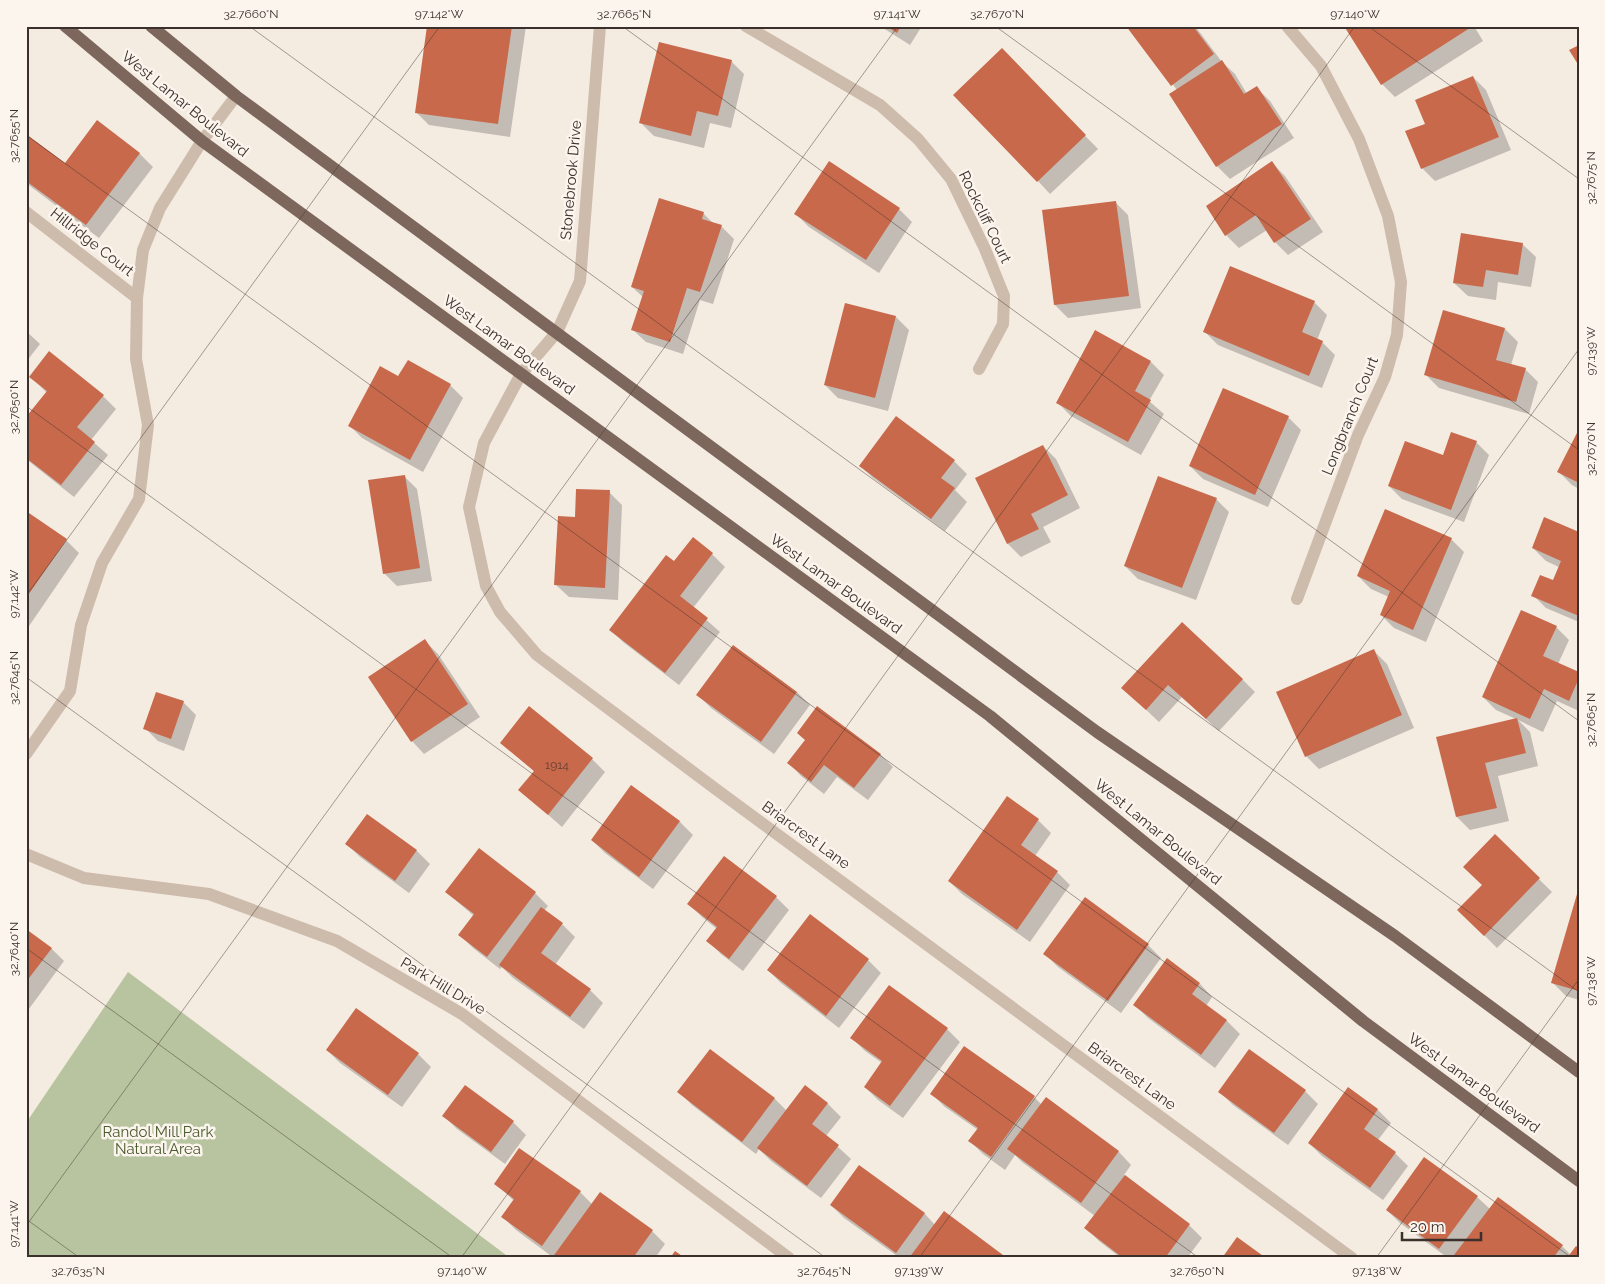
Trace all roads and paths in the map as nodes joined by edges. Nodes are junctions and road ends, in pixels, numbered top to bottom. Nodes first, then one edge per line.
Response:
1 (65, 26) edge
2 (152, 26) edge
3 (600, 26) edge
4 (746, 26) edge
5 (1287, 26) edge
6 (236, 96) junction
7 (202, 141) junction
8 (26, 212) edge
9 (137, 298) junction
10 (557, 332) junction
11 (980, 369) dead end
12 (521, 374) junction
13 (1297, 599) dead end
14 (26, 754) edge
15 (26, 854) edge
16 (1579, 1072) edge
17 (1579, 1181) edge
18 (790, 1258) edge
19 (1352, 1258) edge

1 - 7 main road, West Lamar Boulevard
2 - 6 main road
3 - 10 street, Stonebrook Drive
4 - 11 street, Rockcliff Court
5 - 13 street, Longbranch Court
6 - 7 street
6 - 10 main road
7 - 9 street
7 - 12 main road, West Lamar Boulevard
8 - 9 street, Hillridge Court
9 - 14 street
10 - 12 street, Briarcrest Lane
10 - 16 main road
12 - 17 main road, West Lamar Boulevard
12 - 19 street, Briarcrest Lane
15 - 18 street, Park Hill Drive

